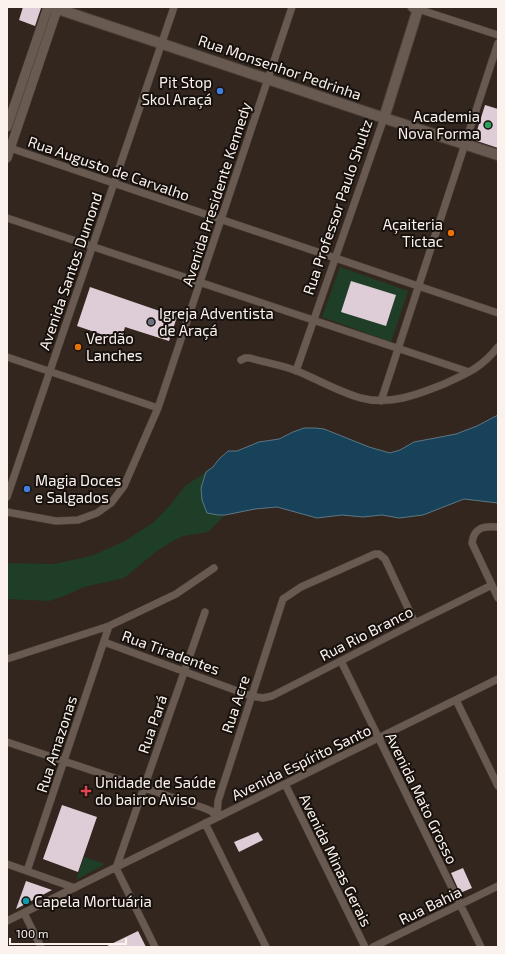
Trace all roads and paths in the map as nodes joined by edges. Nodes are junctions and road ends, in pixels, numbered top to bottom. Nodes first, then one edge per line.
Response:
1 (54, 7) edge
2 (174, 7) edge
3 (292, 7) edge
4 (416, 8) edge
5 (498, 35) edge
6 (498, 43) edge
7 (161, 44) junction
8 (268, 79) junction
9 (384, 118) junction
10 (7, 127) edge
11 (465, 144) junction
12 (9, 148) edge
13 (498, 155) edge
14 (7, 158) edge
15 (114, 183) junction
16 (7, 218) edge
17 (221, 220) junction
18 (92, 247) junction
19 (335, 258) junction
20 (200, 283) junction
21 (419, 286) junction
22 (498, 313) edge
23 (314, 321) junction
24 (498, 347) edge
25 (398, 349) junction
26 (7, 357) edge
27 (240, 360) dead end
28 (50, 371) junction
29 (296, 371) junction
30 (469, 372) junction
31 (381, 401) junction
32 (158, 408) junction
33 (7, 497) edge
34 (7, 512) edge
35 (498, 527) edge
36 (214, 568) dead end
37 (492, 585) junction
38 (498, 598) edge
39 (205, 612) dead end
40 (415, 623) junction
41 (109, 626) junction
42 (104, 642) junction
43 (7, 659) edge
44 (341, 661) junction
45 (184, 671) junction
46 (498, 679) edge
47 (251, 696) junction
48 (456, 700) junction
49 (378, 738) junction
50 (7, 742) edge
51 (64, 761) junction
52 (285, 784) junction
53 (498, 786) edge
54 (144, 788) junction
55 (217, 817) junction
56 (205, 823) junction
57 (7, 864) edge
58 (116, 868) junction
59 (27, 871) junction
60 (48, 878) junction
61 (498, 886) edge
62 (75, 888) junction
63 (52, 899) junction
64 (460, 905) junction
65 (24, 913) junction
66 (7, 921) edge
67 (40, 947) edge
68 (154, 947) edge
69 (266, 947) edge
70 (365, 947) edge
71 (373, 947) edge
72 (481, 947) edge

1 - 7 main road, Rua Monsenhor Pedrinha
1 - 10 street
1 - 12 street
2 - 7 street, Avenida Santos Dumond
3 - 8 street, Avenida Presidente Kennedy
4 - 5 street
4 - 9 main road, Rua Professor Paulo Shultz
6 - 11 street
7 - 8 main road, Rua Monsenhor Pedrinha
7 - 15 street, Avenida Santos Dumond
8 - 9 main road, Rua Monsenhor Pedrinha
8 - 17 street, Avenida Presidente Kennedy
9 - 11 main road, Rua Monsenhor Pedrinha
9 - 19 street, Rua Professor Paulo Shultz
11 - 13 main road, Rua Monsenhor Pedrinha
11 - 21 street
12 - 14 street
12 - 15 street, Rua Augusto de Carvalho
15 - 17 street, Rua Augusto de Carvalho
15 - 18 street, Avenida Santos Dumond
16 - 18 street
17 - 19 street, Rua Augusto de Carvalho
17 - 20 street, Avenida Presidente Kennedy
18 - 20 street
18 - 28 street, Avenida Santos Dumond
19 - 21 street, Rua Augusto de Carvalho
19 - 23 street, Rua Professor Paulo Shultz
20 - 23 street
20 - 32 street, Avenida Presidente Kennedy
21 - 22 street, Rua Augusto de Carvalho
21 - 25 street
23 - 25 street
23 - 29 street, Rua Professor Paulo Shultz
24 - 30 street
25 - 30 street
25 - 31 street
26 - 28 street
27 - 29 street
28 - 32 street
28 - 33 street, Avenida Santos Dumond
29 - 31 street
30 - 31 street
32 - 34 street, Avenida Presidente Kennedy
35 - 37 street
36 - 41 street
37 - 38 street
37 - 40 street, Rua Rio Branco
39 - 45 street, Rua Pará
40 - 44 street, Rua Rio Branco
40 - 47 street, Rua Acre
41 - 42 street, Rua Amazonas
41 - 43 street
42 - 45 street, Rua Tiradentes
42 - 51 street, Rua Amazonas
44 - 47 street, Rua Rio Branco
44 - 49 street, Avenida Mato Grosso
45 - 47 street, Rua Tiradentes
45 - 54 street, Rua Pará
46 - 48 street, Avenida Espírito Santo
47 - 55 street, Rua Acre
48 - 49 street, Avenida Espírito Santo
48 - 53 street
49 - 52 street, Avenida Espírito Santo
49 - 64 street, Avenida Mato Grosso
50 - 51 street
51 - 54 street
51 - 59 street, Rua Amazonas
52 - 55 street, Avenida Espírito Santo
52 - 70 street, Avenida Minas Gerais
54 - 55 street
54 - 58 street, Rua Pará
55 - 56 street, Avenida Espírito Santo
56 - 58 street, Avenida Espírito Santo
56 - 69 street
57 - 59 street
58 - 62 street, Avenida Espírito Santo
58 - 68 street
59 - 60 street
60 - 62 street
60 - 63 street
61 - 64 street, Rua Bahia
62 - 63 street, Avenida Espírito Santo
63 - 65 street, Avenida Espírito Santo
64 - 71 street, Rua Bahia
64 - 72 street, Avenida Mato Grosso
65 - 66 street, Avenida Espírito Santo
65 - 67 street

